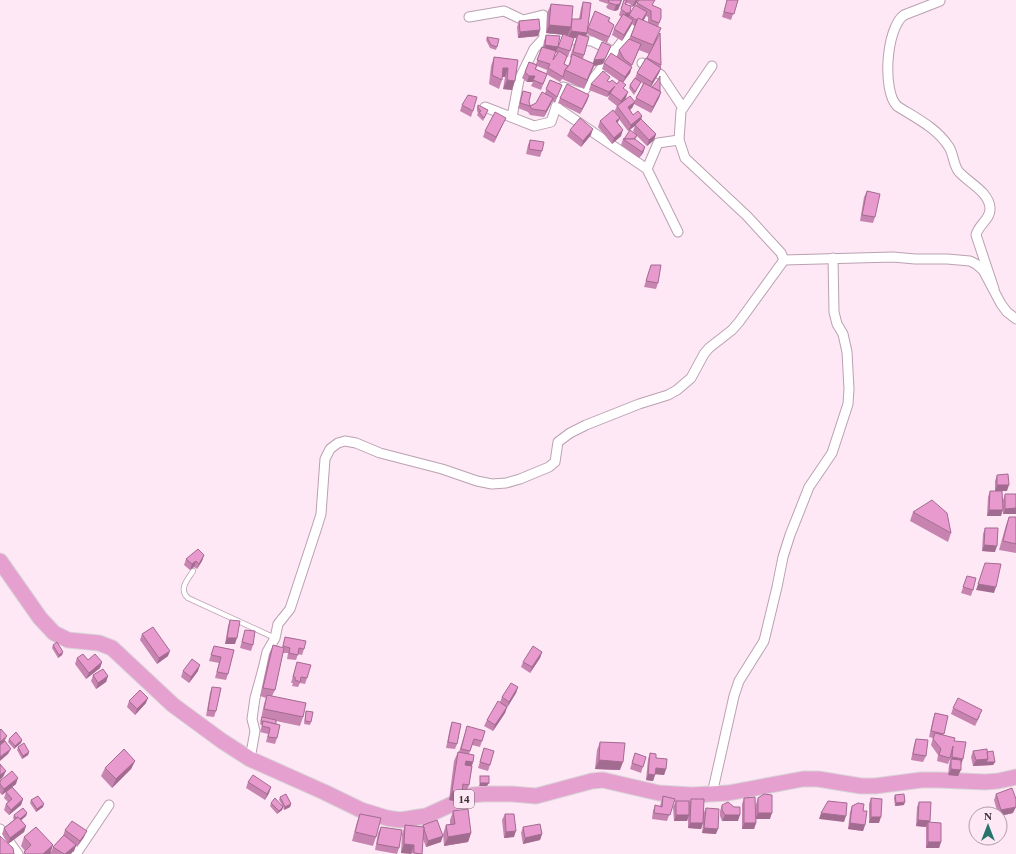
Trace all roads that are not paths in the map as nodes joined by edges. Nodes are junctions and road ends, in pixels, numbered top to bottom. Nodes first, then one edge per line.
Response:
1 (940, 1) edge
2 (469, 17) dead end
3 (653, 34) edge
4 (544, 38) junction
5 (614, 52) junction
6 (642, 63) edge
7 (712, 66) dead end
8 (485, 107) edge
9 (556, 107) junction
10 (683, 108) junction
11 (512, 117) junction
12 (679, 140) junction
13 (647, 169) junction
14 (678, 232) dead end
15 (833, 258) junction
16 (784, 260) junction
17 (994, 289) junction
18 (1016, 318) edge
19 (0, 561) edge
20 (194, 571) dead end
21 (275, 638) junction
22 (250, 759) junction
23 (1016, 778) edge
24 (712, 794) junction
25 (108, 805) dead end
26 (0, 829) edge
27 (18, 854) edge
28 (76, 854) edge

1 - 17 street
2 - 4 street
3 - 5 street
4 - 5 street
4 - 11 street
5 - 9 street
6 - 10 street
7 - 10 street
8 - 11 street
9 - 11 street
9 - 13 street
10 - 12 street
12 - 13 street
12 - 16 street
13 - 14 street
15 - 16 street
15 - 17 street
15 - 24 street
16 - 21 street
17 - 18 street
19 - 22 highway, 14
20 - 21 lane
21 - 22 street
22 - 24 highway, 14
23 - 24 highway, 14
25 - 28 street
26 - 27 street

